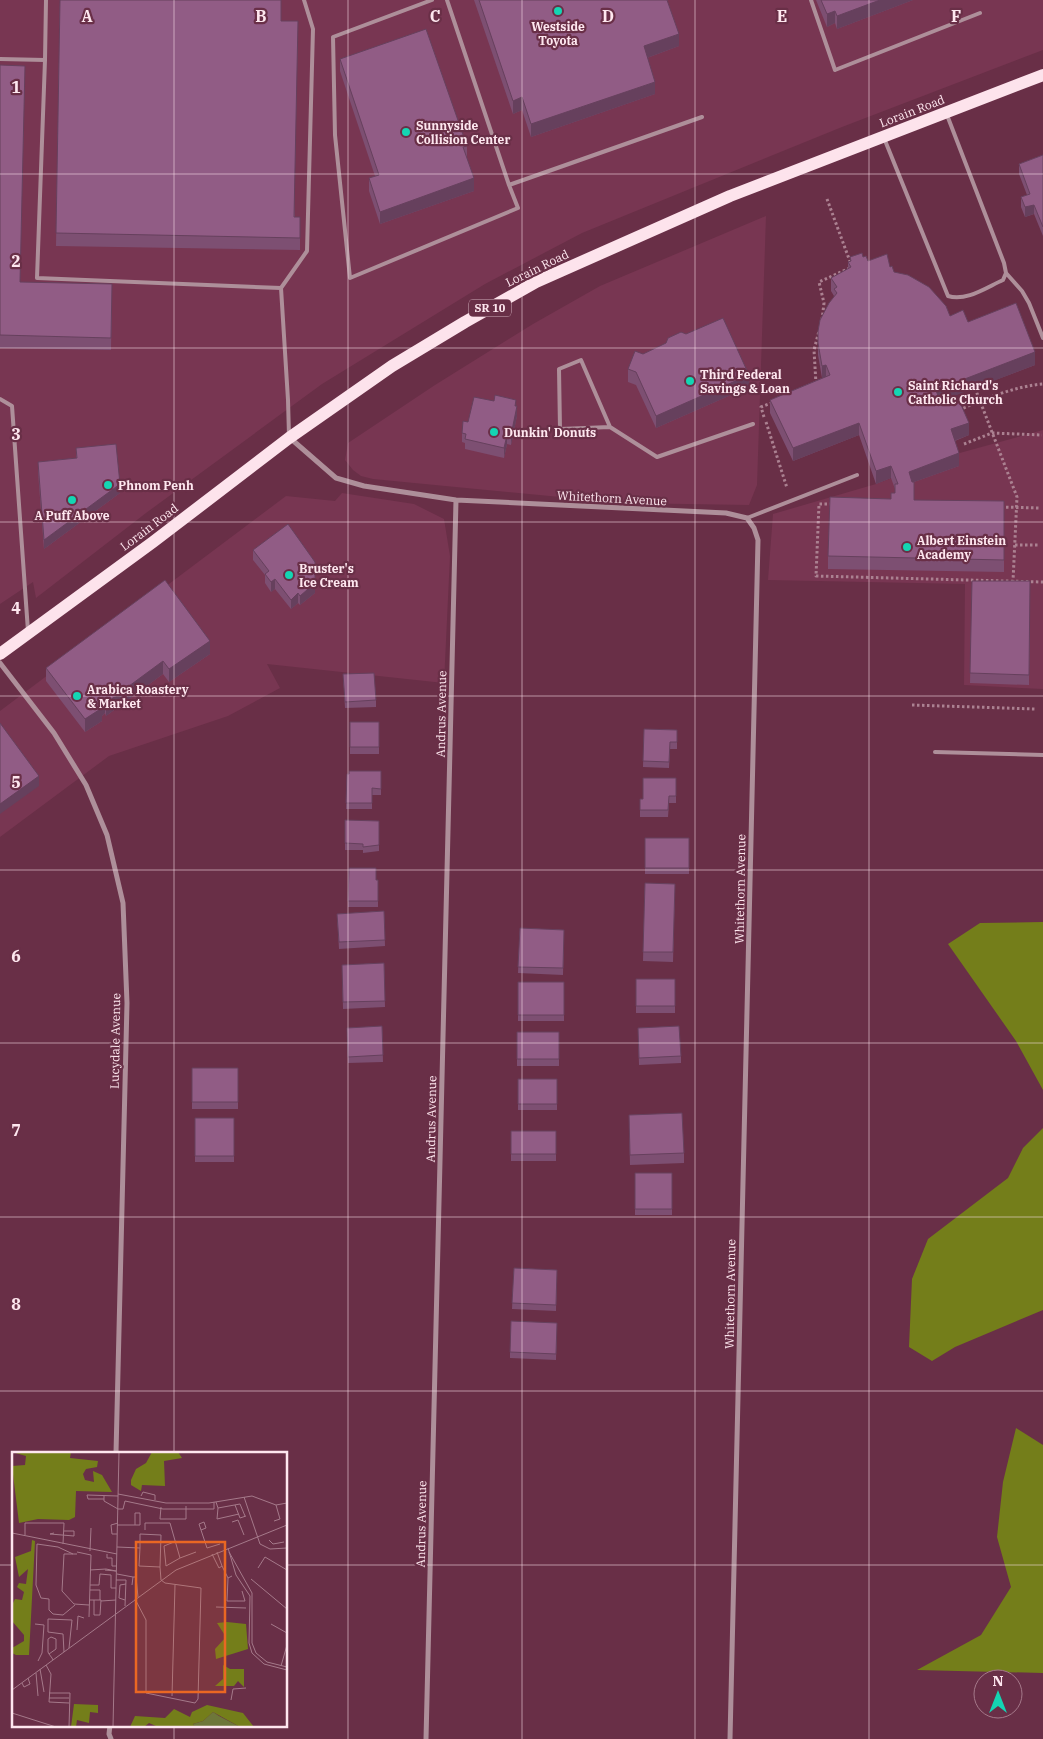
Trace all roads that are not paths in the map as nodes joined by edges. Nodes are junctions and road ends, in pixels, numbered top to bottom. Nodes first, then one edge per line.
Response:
1 (46, 0) edge
2 (304, 0) edge
3 (432, 0) edge
4 (446, 0) edge
5 (811, 0) edge
6 (980, 13) dead end
7 (0, 59) edge
8 (44, 60) junction
9 (1043, 75) edge
10 (946, 113) junction
11 (702, 117) dead end
12 (883, 137) junction
13 (510, 185) junction
14 (1006, 273) junction
15 (281, 288) junction
16 (1043, 338) edge
17 (0, 399) edge
18 (753, 424) dead end
19 (610, 427) junction
20 (289, 438) junction
21 (857, 475) dead end
22 (456, 500) junction
23 (746, 518) junction
24 (28, 634) junction
25 (0, 654) edge
26 (0, 663) edge
27 (935, 752) dead end
28 (1043, 756) edge
29 (116, 1452) edge
30 (110, 1726) edge
31 (111, 1739) edge
32 (426, 1739) edge
33 (730, 1739) edge

1 - 8 lane
2 - 15 lane
3 - 13 lane
4 - 13 lane
5 - 6 lane
7 - 8 lane
8 - 15 lane
9 - 10 main road, Lorain Road / SR 10
10 - 12 main road, Lorain Road / SR 10
10 - 14 lane
11 - 13 lane
12 - 14 lane
12 - 20 main road, Lorain Road / SR 10
14 - 16 lane
15 - 20 lane
17 - 24 lane
18 - 19 lane
19 - 19 lane
20 - 22 street, Whitethorn Avenue
20 - 24 main road, Lorain Road / SR 10
21 - 23 lane
22 - 23 street, Whitethorn Avenue
22 - 32 street, Andrus Avenue
23 - 33 street, Whitethorn Avenue
24 - 25 main road, Lorain Road / SR 10
26 - 29 street, Lucydale Avenue
27 - 28 lane
30 - 31 street

